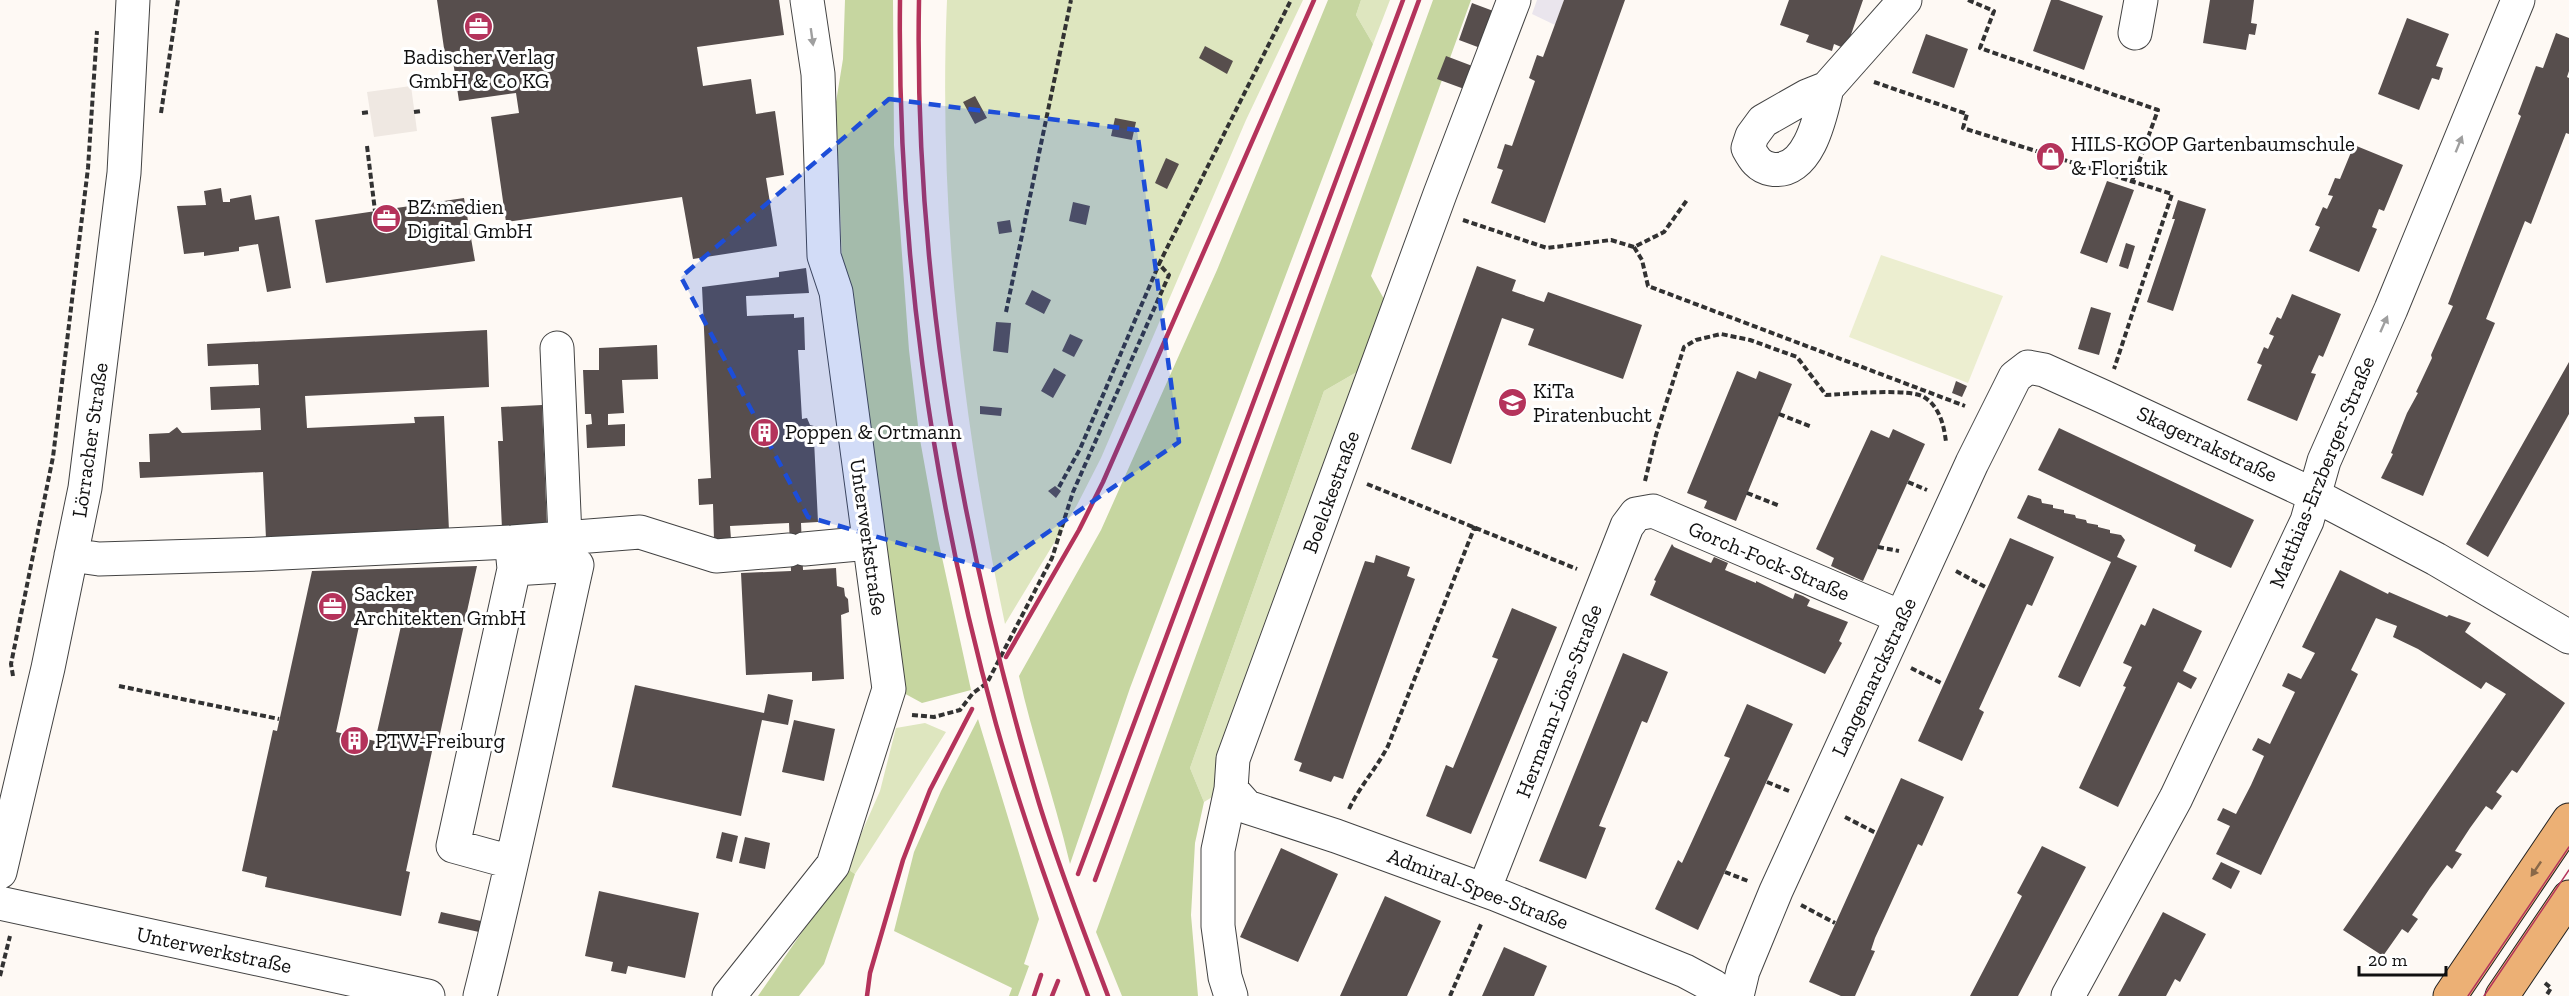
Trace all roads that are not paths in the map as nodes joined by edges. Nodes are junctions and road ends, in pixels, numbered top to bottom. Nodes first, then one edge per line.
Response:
1 (133, 0) edge
2 (807, 0) edge
3 (1514, 0) edge
4 (1905, 0) edge
5 (2141, 0) edge
6 (2518, 0) edge
7 (2135, 33) dead end
8 (1835, 79) road end
9 (557, 348) dead end
10 (2028, 367) joint
11 (2314, 495) junction
12 (1636, 514) joint
13 (565, 537) junction
14 (869, 543) junction
15 (71, 555) junction
16 (513, 555) junction
17 (1901, 616) junction
18 (2569, 637) edge
19 (1231, 789) junction
20 (2569, 820) edge
21 (511, 861) junction
22 (0, 872) edge
23 (1490, 892) junction
24 (2569, 897) edge
25 (0, 903) edge
26 (375, 991) edge
27 (428, 996) edge
28 (480, 996) edge
29 (729, 996) edge
30 (1231, 996) edge
31 (1725, 996) edge
32 (1737, 996) edge
33 (2068, 996) edge
34 (2450, 996) edge
35 (2502, 996) edge

1 - 15 street, Lörracher Straße
2 -> 14 street, Unterwerkstraße
3 - 19 street, Boelckestraße
4 - 8 street
5 - 7 street
11 -> 6 street, Matthias-Erzberger-Straße
9 - 13 street
10 - 11 street, Skagerrakstraße
10 - 17 street, Langemarckstraße
11 - 18 street, Skagerrakstraße
11 - 33 street, Matthias-Erzberger-Straße
12 - 17 street, Gorch-Fock-Straße
12 - 23 street, Hermann-Löns-Straße
13 - 14 street
13 - 16 street
14 - 29 street, Unterwerkstraße
15 - 16 street
15 - 22 street, Lörracher Straße
16 - 21 street
16 - 21 street
17 - 32 street, Langemarckstraße
19 - 23 street, Admiral-Spee-Straße
19 - 30 street, Boelckestraße
20 -> 34 main road
21 - 28 street
23 - 31 street, Admiral-Spee-Straße
24 - 35 main road
25 - 26 street, Unterwerkstraße
26 - 27 street, Unterwerkstraße

